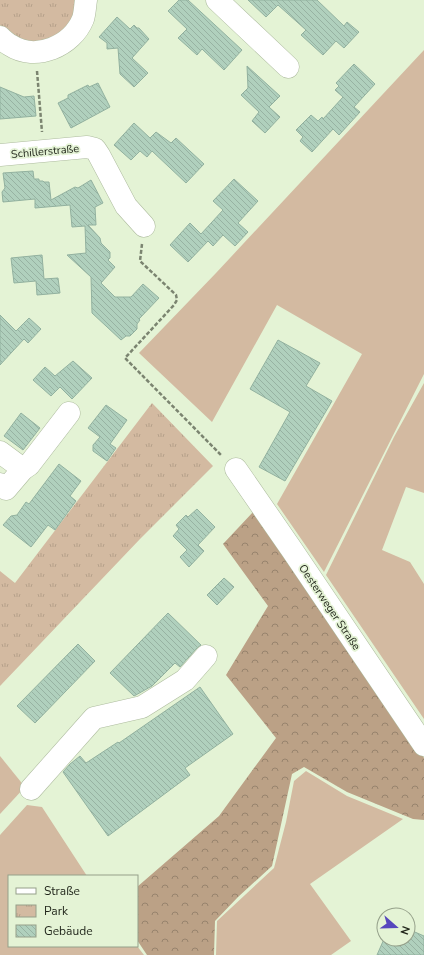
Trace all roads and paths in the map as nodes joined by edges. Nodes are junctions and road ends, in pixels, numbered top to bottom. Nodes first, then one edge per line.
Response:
1 (86, 0) edge
2 (217, 0) edge
3 (0, 37) edge
4 (44, 52) junction
5 (288, 67) dead end
6 (43, 151) junction
7 (0, 155) edge
8 (144, 226) joint
9 (69, 413) dead end
10 (0, 452) edge
11 (23, 469) junction
12 (236, 469) joint
13 (0, 484) edge
14 (206, 656) dead end
15 (424, 745) edge
16 (32, 789) dead end

1 - 4 street
2 - 5 street
3 - 4 street
4 - 6 path
6 - 7 street, Schillerstraße
6 - 8 street, Schillerstraße
8 - 12 path
9 - 11 street
10 - 11 street
11 - 13 street
12 - 15 street, Oesterweger Straße
14 - 16 street

